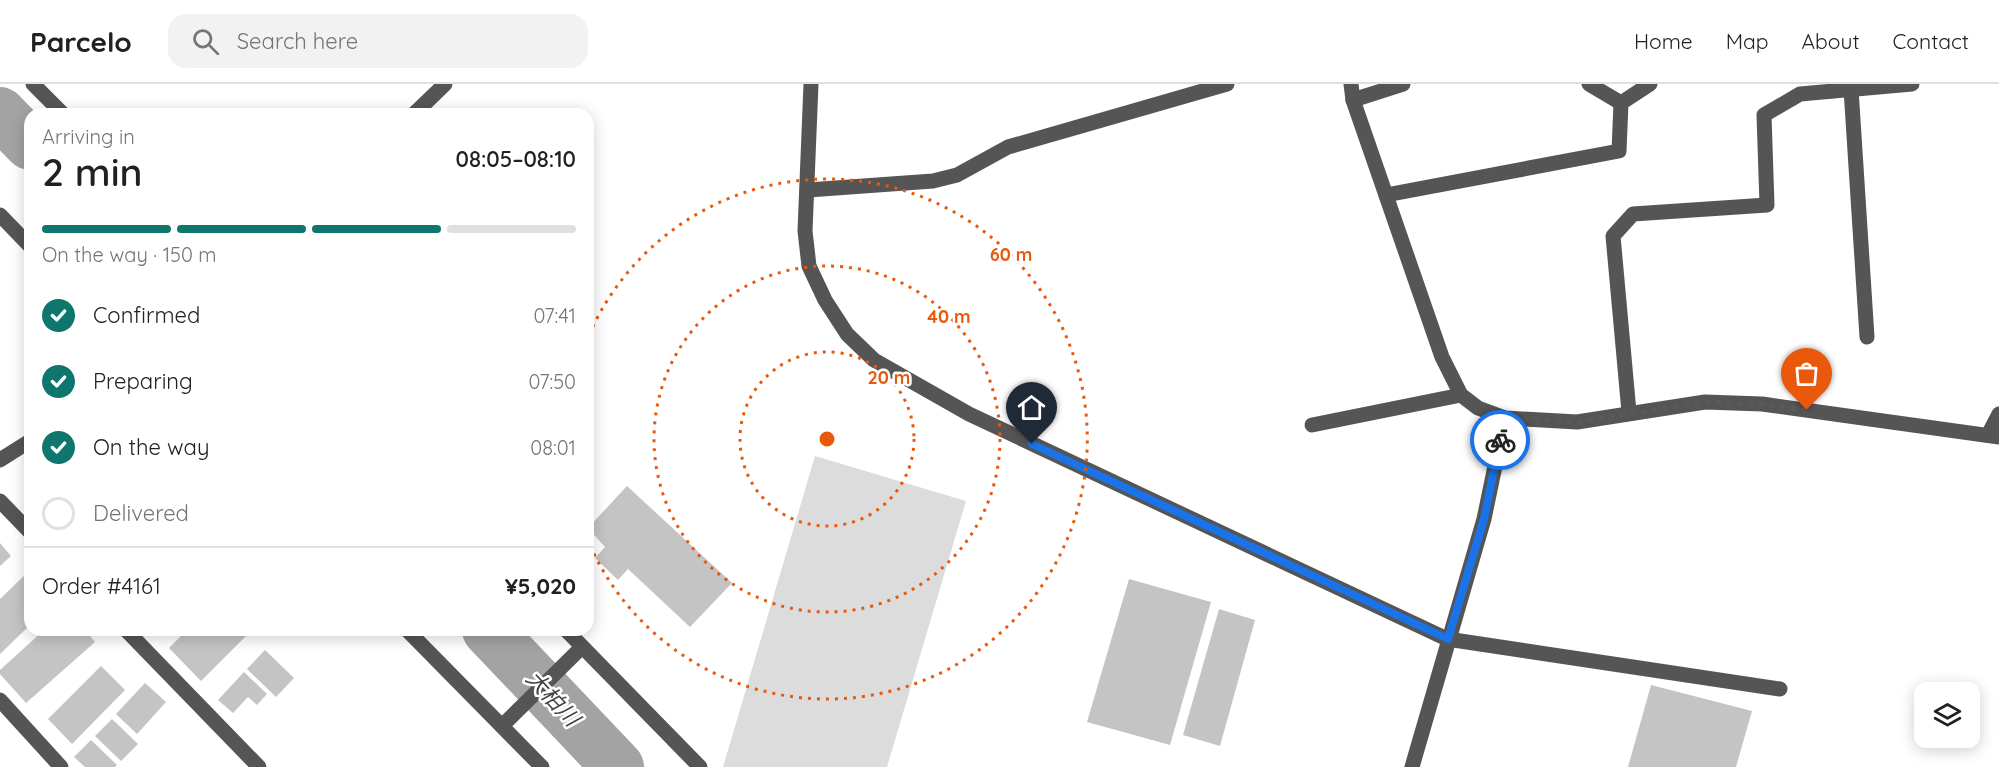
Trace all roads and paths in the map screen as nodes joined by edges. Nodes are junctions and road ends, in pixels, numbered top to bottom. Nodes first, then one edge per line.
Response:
1 (33, 84) edge
2 (445, 84) edge
3 (811, 84) edge
4 (1227, 84) edge
5 (1403, 84) edge
6 (1589, 84) edge
7 (1650, 84) edge
8 (1912, 84) edge
9 (1851, 89) junction
10 (1352, 92) edge
11 (1621, 103) junction
12 (57, 108) edge
13 (420, 108) edge
14 (808, 190) junction
15 (1386, 195) junction
16 (0, 215) edge
17 (24, 240) edge
18 (1867, 337) dead end
19 (1461, 395) junction
20 (1629, 412) junction
21 (1999, 414) edge
22 (1505, 418) junction
23 (1312, 425) dead end
24 (1993, 436) edge
25 (24, 445) edge
26 (0, 460) edge
27 (0, 501) edge
28 (24, 526) edge
29 (132, 636) edge
30 (413, 636) edge
31 (572, 636) edge
32 (1448, 639) junction
33 (582, 647) junction
34 (1780, 689) dead end
35 (0, 700) edge
36 (502, 726) junction
37 (61, 767) edge
38 (259, 767) edge
39 (542, 767) edge
40 (700, 767) edge
41 (1412, 767) edge

1 - 12 street
2 - 13 street
3 - 14 street
4 - 14 street
5 - 10 street
6 - 11 street
7 - 11 street
8 - 9 street
9 - 18 street
9 - 20 street
10 - 15 street
11 - 15 street
14 - 32 street
15 - 19 street
16 - 17 street
19 - 22 street
19 - 23 street
20 - 22 street
20 - 24 street
21 - 24 street
22 - 32 street
25 - 26 street
27 - 28 street
29 - 38 street
30 - 36 street
31 - 33 street
32 - 34 street
32 - 41 street
33 - 36 street
33 - 40 street
35 - 37 street
36 - 39 street

